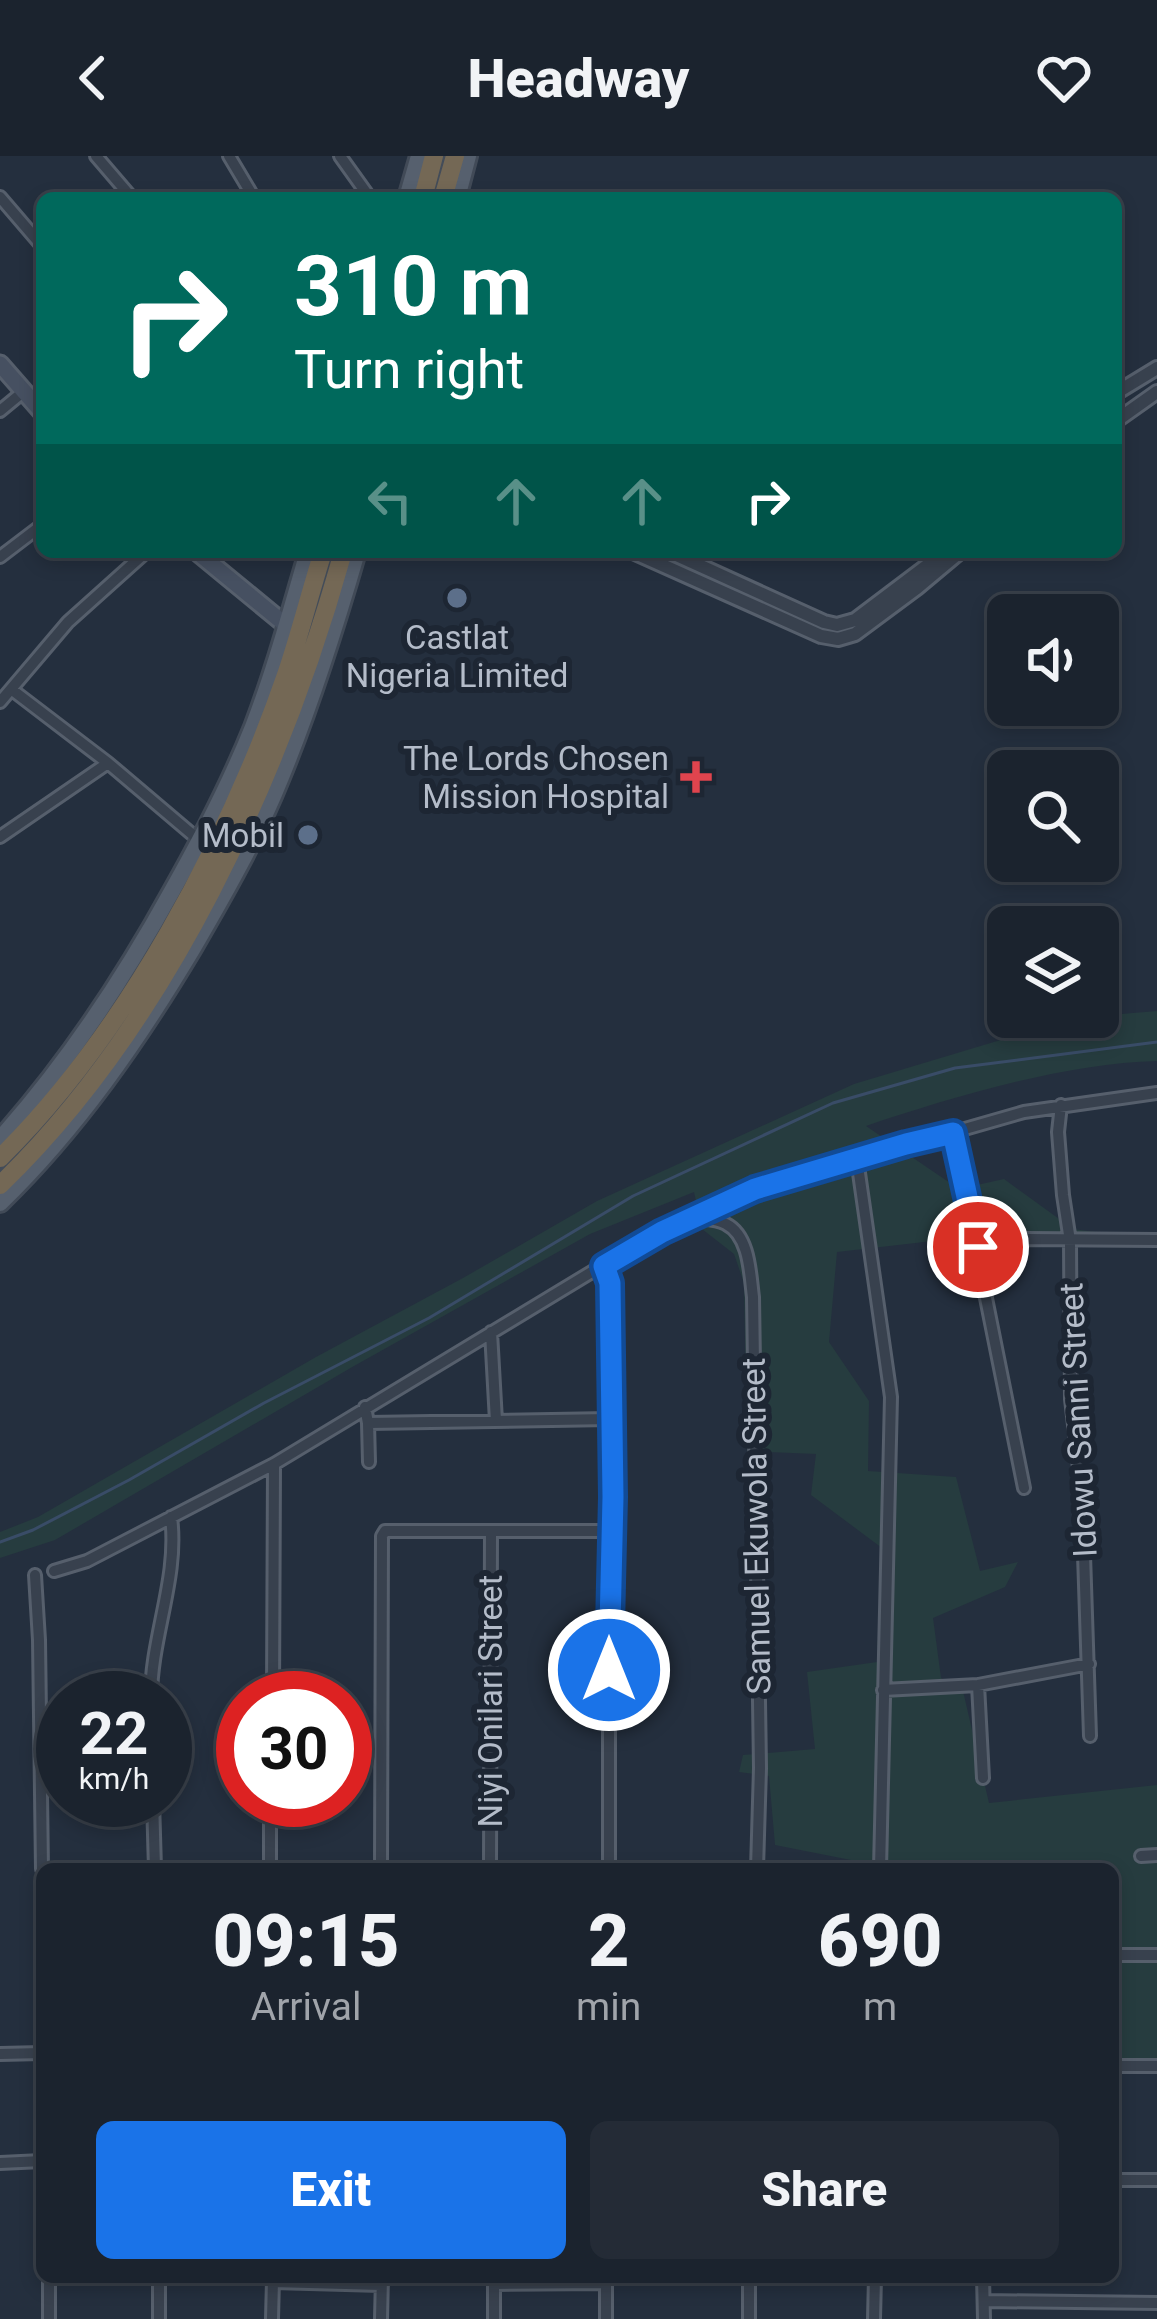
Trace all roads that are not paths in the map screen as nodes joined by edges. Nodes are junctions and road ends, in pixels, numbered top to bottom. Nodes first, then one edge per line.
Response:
1 (96, 156) edge
2 (229, 156) edge
3 (340, 156) edge
4 (419, 156) edge
5 (434, 156) edge
6 (454, 156) edge
7 (468, 156) edge
8 (126, 192) edge
9 (250, 192) edge
10 (366, 192) edge
11 (409, 192) edge
12 (425, 192) edge
13 (445, 192) edge
14 (459, 192) edge
15 (0, 197) edge
16 (36, 239) edge
17 (0, 364) edge
18 (1157, 368) edge
19 (1122, 389) edge
20 (23, 392) junction
21 (1157, 392) edge
22 (36, 406) edge
23 (0, 411) edge
24 (1122, 414) edge
25 (36, 530) edge
26 (0, 557) edge
27 (139, 558) edge
28 (204, 558) edge
29 (306, 558) edge
30 (320, 558) edge
31 (342, 558) edge
32 (354, 558) edge
33 (647, 558) edge
34 (683, 558) edge
35 (937, 558) edge
36 (953, 558) edge
37 (339, 592) junction
38 (287, 626) junction
39 (11, 689) junction
40 (0, 702) edge
41 (108, 763) junction
42 (210, 832) junction
43 (0, 837) edge
44 (137, 1027) junction
45 (1157, 1093) edge
46 (1060, 1105) junction
47 (953, 1133) junction
48 (0, 1139) edge
49 (0, 1158) edge
50 (857, 1160) junction
51 (0, 1185) edge
52 (0, 1203) edge
53 (693, 1217) junction
54 (1157, 1240) edge
55 (1070, 1241) junction
56 (978, 1247) junction
57 (604, 1266) junction
58 (491, 1332) junction
59 (365, 1407) junction
60 (610, 1419) junction
61 (496, 1421) junction
62 (368, 1423) junction
63 (369, 1462) dead end
64 (274, 1464) junction
65 (1024, 1488) dead end
66 (171, 1517) junction
67 (612, 1531) junction
68 (491, 1532) junction
69 (54, 1571) dead end
70 (35, 1575) dead end
71 (1089, 1664) junction
72 (152, 1671) edge
73 (273, 1671) edge
74 (977, 1685) junction
75 (883, 1690) junction
76 (1090, 1736) dead end
77 (983, 1778) dead end
78 (154, 1827) edge
79 (270, 1827) edge
80 (1157, 1855) edge
81 (1142, 1856) dead end
82 (42, 1863) edge
83 (155, 1863) edge
84 (270, 1863) edge
85 (381, 1863) edge
86 (490, 1863) edge
87 (608, 1863) edge
88 (757, 1863) edge
89 (880, 1863) edge
90 (1119, 1955) edge
91 (1157, 1955) edge
92 (36, 2053) edge
93 (0, 2054) edge
94 (1119, 2066) edge
95 (1157, 2066) edge
96 (36, 2161) edge
97 (0, 2163) edge
98 (1119, 2180) edge
99 (1157, 2180) edge
100 (49, 2283) edge
101 (159, 2283) edge
102 (273, 2283) edge
103 (382, 2283) edge
104 (494, 2283) edge
105 (606, 2283) edge
106 (749, 2283) edge
107 (875, 2283) edge
108 (983, 2283) edge
109 (984, 2301) junction
110 (1157, 2303) edge
111 (49, 2319) edge
112 (159, 2319) edge
113 (272, 2319) edge
114 (381, 2319) edge
115 (494, 2319) edge
116 (606, 2319) edge
117 (748, 2319) edge
118 (874, 2319) edge
119 (983, 2319) edge

1 - 8 street
2 - 9 street
3 - 10 street
4 - 11 main road
5 - 12 highway
6 - 13 highway
7 - 14 main road
15 - 16 street
17 - 20 main road
18 - 19 street
20 - 22 main road
20 - 23 street
21 - 24 street
25 - 26 street
27 - 39 street
28 - 38 main road
29 - 38 main road
30 - 42 highway
31 - 37 highway
32 - 37 main road
33 - 36 street
34 - 35 street
37 - 44 highway
38 - 42 main road
39 - 40 street
39 - 41 street
41 - 42 street
41 - 43 street
42 - 48 main road
42 - 49 highway
44 - 51 highway
44 - 52 main road
45 - 46 street
46 - 47 street
46 - 55 street, Idowu Sanni Street
47 - 50 street
47 - 56 street
50 - 53 street
50 - 75 street
53 - 57 street
53 - 88 street, Samuel Ekuwola Street
54 - 55 street
55 - 56 street
55 - 71 street, Idowu Sanni Street
56 - 65 street
57 - 58 street
57 - 60 street
58 - 59 street
58 - 61 street
59 - 62 street
59 - 64 street
60 - 61 street
60 - 67 street
61 - 62 street
62 - 63 street
64 - 66 street
64 - 73 street
66 - 69 street
66 - 72 street
67 - 68 street
67 - 87 street
68 - 85 street
68 - 86 street, Niyi Onilari Street
70 - 82 street
71 - 74 street
71 - 76 street, Idowu Sanni Street
74 - 75 street
74 - 77 street
75 - 89 street
78 - 83 street
79 - 84 street
80 - 81 street
90 - 91 street
92 - 93 street
94 - 95 street
96 - 97 street
98 - 99 street
100 - 111 street
101 - 112 street
102 - 113 street
103 - 114 street
104 - 115 street
105 - 116 street
106 - 117 street
107 - 118 street
108 - 109 street
109 - 110 street
109 - 119 street

